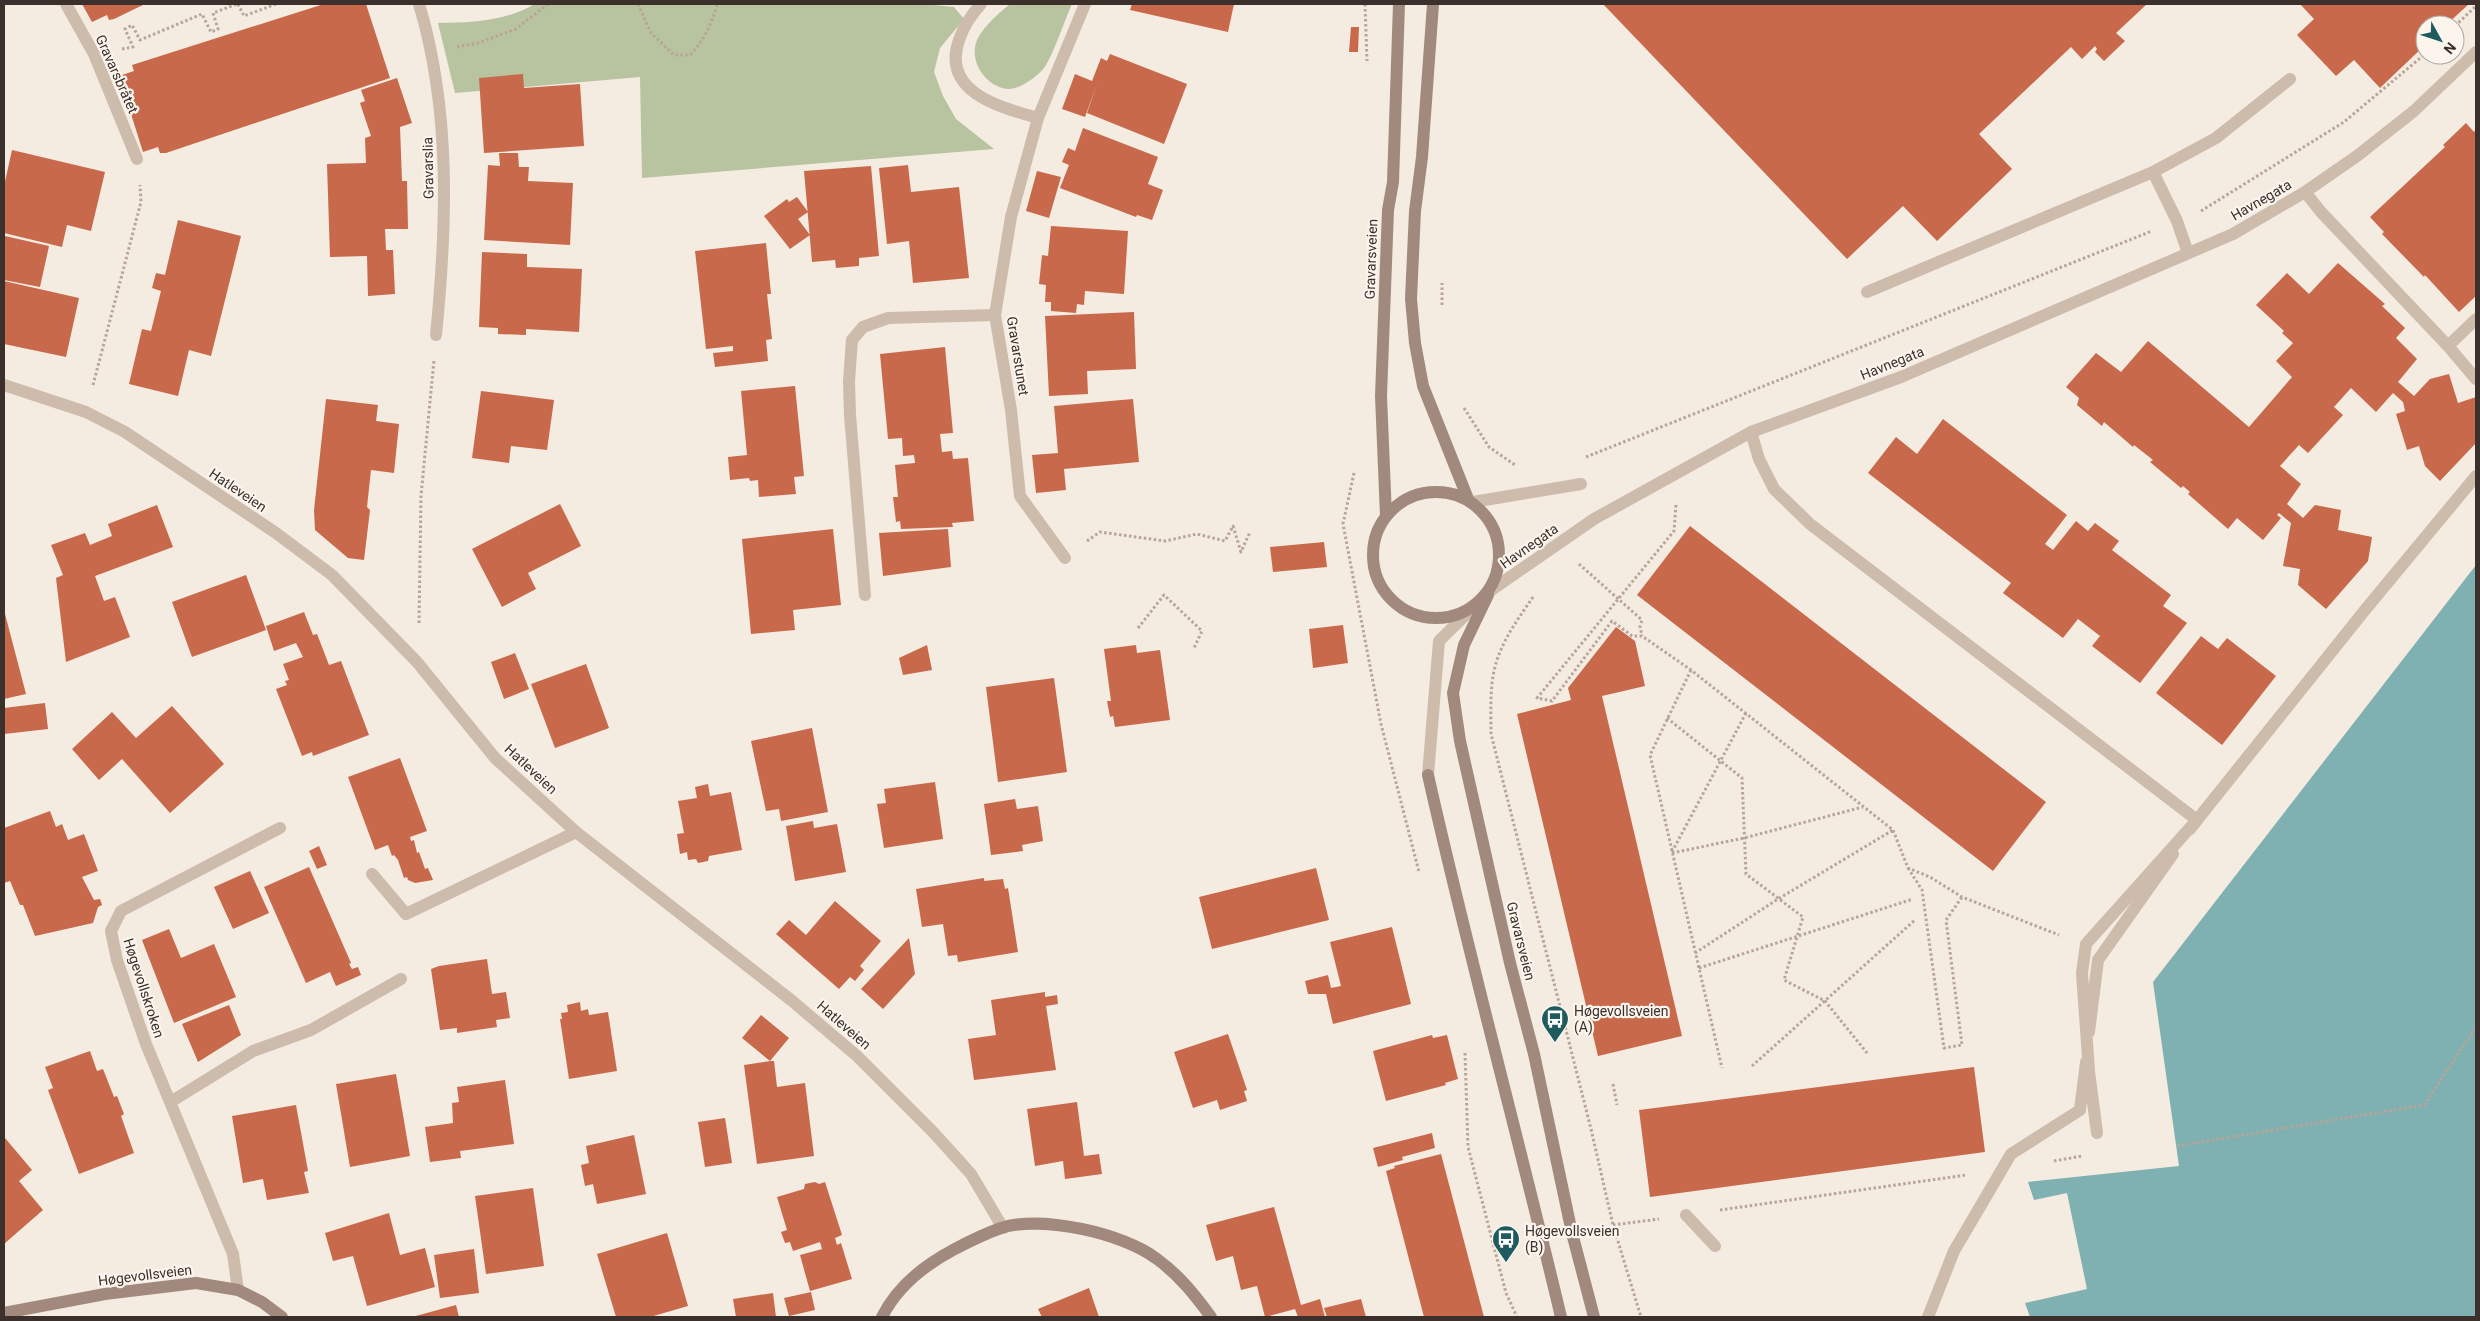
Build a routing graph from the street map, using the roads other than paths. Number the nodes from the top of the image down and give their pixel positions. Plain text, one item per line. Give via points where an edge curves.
1 (66, 4) edge
2 (418, 4) edge
3 (981, 4) edge
4 (1085, 4) edge
5 (1399, 4) edge
6 (1433, 4) edge
7 (2476, 52) edge
8 (2290, 79) dead end
9 (1038, 118) junction
10 (137, 159) road end
11 (2153, 172) junction
12 (2305, 192) junction
13 (2188, 253) junction
14 (1867, 292) dead end
15 (995, 315) junction
16 (2476, 319) edge
17 (436, 335) road end
18 (2448, 346) junction
19 (2476, 379) edge
20 (4, 385) edge
21 (1751, 432) junction
22 (2476, 476) edge
23 (1581, 484) dead end
24 (1470, 501) junction
25 (1386, 516) junction
26 (1065, 558) road end
27 (865, 595) dead end
28 (1488, 595) junction
29 (1428, 775) joint
30 (2196, 820) junction
31 (280, 828) dead end
32 (576, 832) junction
33 (372, 874) dead end
34 (400, 979) dead end
35 (172, 1101) junction
36 (2098, 1133) road end
37 (1686, 1215) road end
38 (1003, 1228) junction
39 (1715, 1246) dead end
40 (238, 1290) junction
41 (1590, 1296) junction
42 (4, 1314) edge
43 (282, 1317) edge
44 (882, 1317) edge
45 (1211, 1317) edge
46 (1561, 1317) edge
47 (1594, 1317) edge
48 (1601, 1317) edge
49 (1928, 1317) edge

1 - 10 street, Gravarsbråtet via 94,54
2 - 17 street, Gravarslia via 432,52 442,131 444,180
3 - 9 street via 970,15 956,50 954,62 961,79 971,90 990,101
4 - 9 street, Gravarstunet
5 - 25 main road, Gravarsveien via 1393,182 1388,210 1380,396
6 - 24 main road via 1410,299 1423,386
7 - 12 street, Havnegata via 2414,112
8 - 11 street via 2216,138
9 - 15 street, Gravarstunet via 1011,217
11 - 13 street via 2178,221
11 - 14 street
12 - 13 street, Havnegata via 2233,234
12 - 18 street via 2320,212
13 - 21 street, Havnegata via 1901,376
15 - 26 street, Gravarstunet via 1020,496
15 - 27 street via 888,318 863,327 852,340 848,380
16 - 18 street
18 - 19 street
20 - 32 street, Hatleveien via 86,412 125,432 332,575 417,662 495,758
21 - 28 street, Havnegata via 1594,519
21 - 30 street via 1759,459 1774,489 1810,524
22 - 30 street
23 - 24 street
24 - 25 main road via 1452,493 1433,491 1399,503
24 - 25 main road via 1487,515 1497,533 1501,553 1499,573 1456,617 1437,620 1417,617 1400,609 1386,596 1375,577 1372,556 1376,535
28 - 29 street, Havnegata via 1439,641
28 - 41 main road, Gravarsveien via 1464,645 1453,693 1460,741 1508,954 1534,1054 1572,1233
29 - 46 main road
30 - 36 street via 2086,944 2082,973 2089,1071
30 - 49 street via 2098,960 2080,1110 2011,1154 1954,1251
31 - 35 street, Høgevollskroken via 121,911 111,930 117,960 146,1044
32 - 33 street via 406,914
32 - 38 street, Hatleveien via 792,1000 857,1056 971,1174
34 - 35 street via 311,1030 253,1051
35 - 40 street, Høgevollskroken via 233,1254
37 - 39 street
38 - 44 main road via 975,1238 939,1258 905,1283
38 - 45 main road via 1055,1224 1114,1236 1156,1258 1190,1287
40 - 42 main road, Høgevollsveien via 196,1283 105,1294
40 - 43 main road, Høgevollsveien
41 - 47 main road, Gravarsveien
41 - 48 street, Gravarsveien

